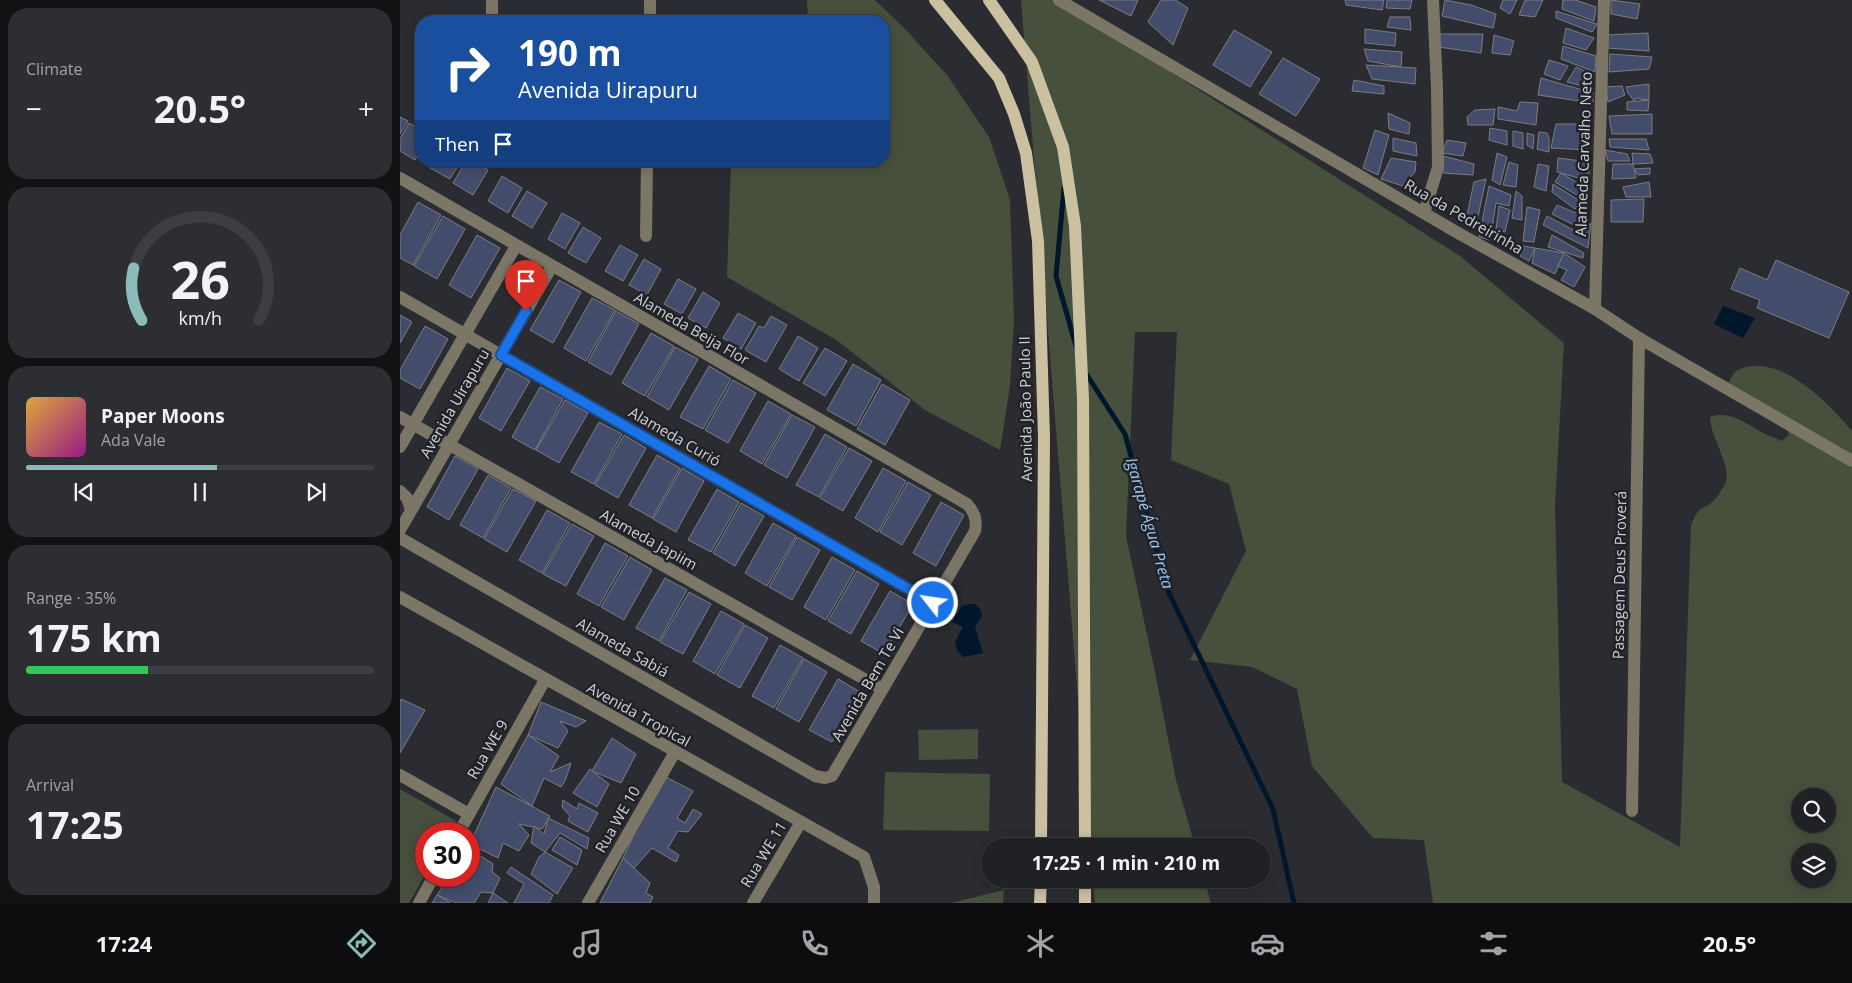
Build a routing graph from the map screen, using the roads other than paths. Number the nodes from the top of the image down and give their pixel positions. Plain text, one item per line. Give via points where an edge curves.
1 (492, 0) edge
2 (650, 0) edge
3 (935, 0) edge
4 (989, 0) edge
5 (1059, 0) edge
6 (1433, 0) edge
7 (1604, 0) edge
8 (492, 15) edge
9 (650, 15) edge
10 (647, 167) edge
11 (400, 178) edge
12 (1424, 213) junction
13 (646, 236) dead end
14 (516, 246) junction
15 (552, 266) junction
16 (400, 297) edge
17 (1594, 309) junction
18 (465, 335) junction
19 (1639, 338) junction
20 (501, 355) junction
21 (400, 417) edge
22 (413, 424) junction
23 (449, 445) junction
24 (400, 447) edge
25 (1852, 461) edge
26 (400, 491) edge
27 (967, 504) joint
28 (411, 510) junction
29 (400, 530) edge
30 (400, 538) edge
31 (400, 597) edge
32 (933, 603) junction
33 (545, 680) junction
34 (882, 689) junction
35 (675, 752) junction
36 (400, 775) edge
37 (832, 776) joint
38 (1632, 812) dead end
39 (469, 814) junction
40 (465, 822) edge
41 (801, 822) junction
42 (1041, 838) edge
43 (1085, 838) edge
44 (428, 887) edge
45 (1041, 888) edge
46 (1085, 888) edge
47 (419, 903) edge
48 (588, 903) edge
49 (753, 903) edge
50 (874, 903) edge
51 (1040, 903) edge
52 (1085, 903) edge

1 - 8 street
2 - 9 street
3 - 42 main road, Avenida João Paulo II via 1000,78 1026,153 1038,241 1044,437
4 - 43 main road via 1032,62 1063,147 1075,226 1083,399
5 - 12 street, Rua da Pedreirinha
6 - 12 street via 1438,167
7 - 17 street, Alameda Carvalho Neto
10 - 13 street
11 - 14 street, Alameda Beija Flor
12 - 17 street, Rua da Pedreirinha
14 - 15 street, Alameda Beija Flor
14 - 18 street, Avenida Uirapuru
15 - 20 street, Avenida Uirapuru
15 - 27 street, Alameda Beija Flor
16 - 18 street, Alameda Curió
17 - 19 street, Rua da Pedreirinha
18 - 20 street, Alameda Curió
18 - 22 street, Avenida Uirapuru
19 - 25 street, Rua da Pedreirinha
19 - 38 street, Passagem Deus Proverá
20 - 23 street, Avenida Uirapuru
20 - 32 street, Alameda Curió
21 - 22 street, Alameda Japiim
22 - 23 street, Alameda Japiim
22 - 24 street, Avenida Uirapuru
23 - 28 street, Avenida Uirapuru
23 - 34 street, Alameda Japiim
26 - 28 street via 408,498
27 - 32 street, Avenida Bem Te Vi via 975,515 975,531
28 - 29 street, Avenida Uirapuru
30 - 37 street, Alameda Sabiá via 815,776
31 - 33 street, Avenida Tropical
32 - 34 street, Avenida Bem Te Vi
33 - 35 street, Avenida Tropical
33 - 39 street, Rua WE 9
34 - 37 street, Avenida Bem Te Vi
35 - 41 street, Avenida Tropical
35 - 48 street, Rua WE 10
36 - 39 street
39 - 40 street, Rua WE 9
41 - 49 street, Rua WE 11
41 - 50 street, Avenida Tropical via 864,857 874,887
44 - 47 street
45 - 51 main road
46 - 52 main road

